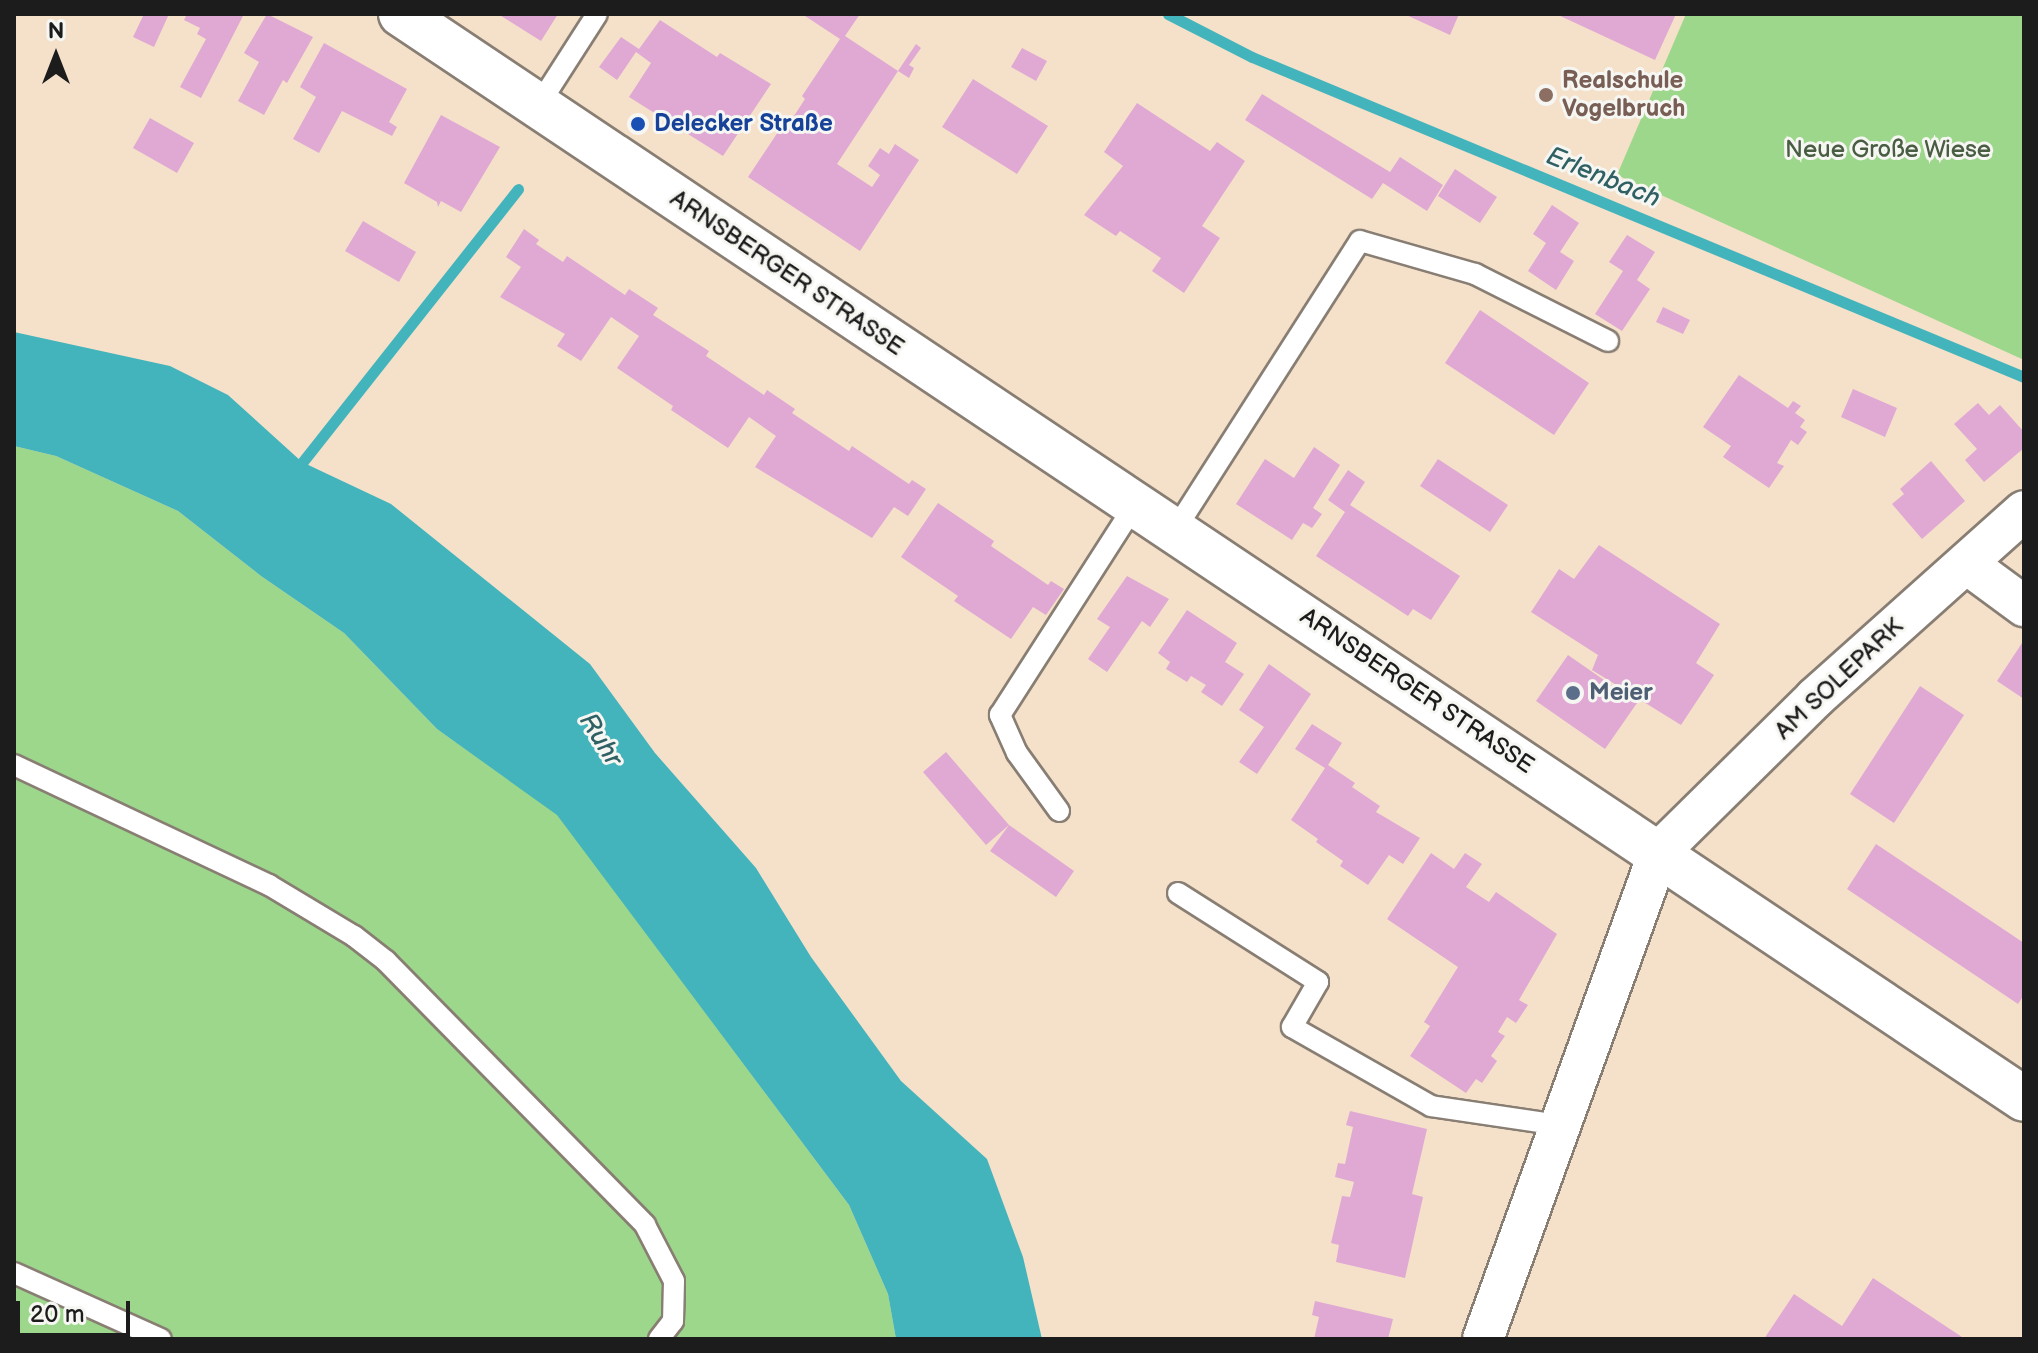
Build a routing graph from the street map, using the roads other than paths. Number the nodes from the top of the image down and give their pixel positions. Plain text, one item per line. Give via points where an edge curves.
1 (401, 14) edge
2 (597, 14) edge
3 (538, 106) junction
4 (1608, 341) dead end
5 (1136, 503) junction
6 (2024, 511) edge
7 (1175, 530) junction
8 (1967, 564) junction
9 (2024, 606) edge
10 (14, 765) edge
11 (1059, 811) dead end
12 (1659, 852) junction
13 (1178, 893) dead end
14 (2024, 1099) edge
15 (1559, 1125) junction
16 (14, 1273) edge
17 (161, 1339) edge
18 (659, 1339) edge
19 (1483, 1339) edge

1 - 3 street, ARNSBERGER STRASSE
2 - 3 lane
3 - 5 street, ARNSBERGER STRASSE
4 - 7 lane via 1475,274 1360,241
5 - 7 street, ARNSBERGER STRASSE
5 - 11 lane via 1000,715 1017,753
6 - 8 street, AM SOLEPARK
7 - 12 street, ARNSBERGER STRASSE
8 - 9 street
8 - 12 street, AM SOLEPARK via 1815,698
10 - 18 lane via 269,885 386,961 645,1225 674,1281 673,1321
12 - 14 street, ARNSBERGER STRASSE
12 - 15 street
13 - 15 lane via 1318,982 1292,1027 1431,1106
15 - 19 street
16 - 17 lane

